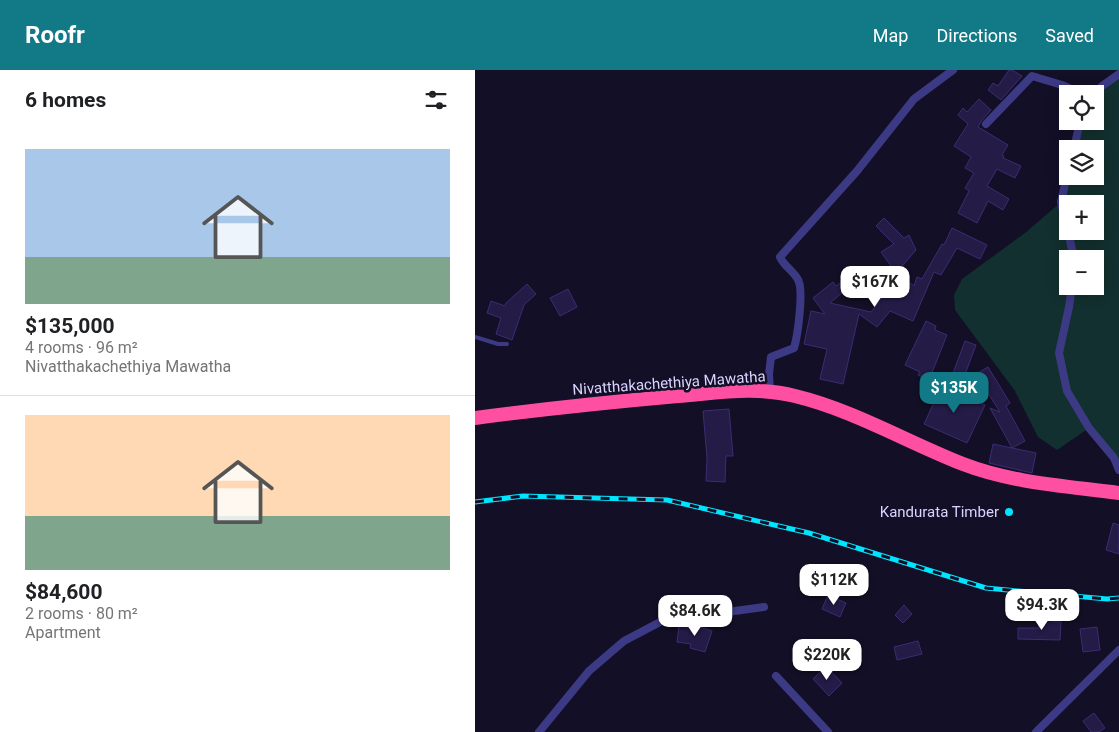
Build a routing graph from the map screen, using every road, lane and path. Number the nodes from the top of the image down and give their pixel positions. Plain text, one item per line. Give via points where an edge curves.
1 (953, 70) edge
2 (1119, 74) edge
3 (1062, 85) edge
4 (1103, 85) edge
5 (985, 124) dead end
6 (1070, 295) edge
7 (475, 337) edge
8 (507, 344) dead end
9 (770, 391) junction
10 (475, 418) edge
11 (1119, 470) edge
12 (1119, 493) edge
13 (764, 607) dead end
14 (1119, 650) edge
15 (776, 676) dead end
16 (539, 732) edge
17 (828, 732) edge
18 (1036, 732) edge

1 - 9 street via 914,99 857,171 780,257 799,281 797,339 794,348 771,357
2 - 4 street
3 - 5 street via 1032,76
6 - 11 street via 1059,353 1067,391
7 - 8 lane
9 - 10 highway, Nivatthakachethiya Mawatha via 659,398
9 - 12 highway, Nivatthakachethiya Mawatha via 832,408 990,473
13 - 16 street via 661,621 632,637 589,671
14 - 18 street
15 - 17 street

